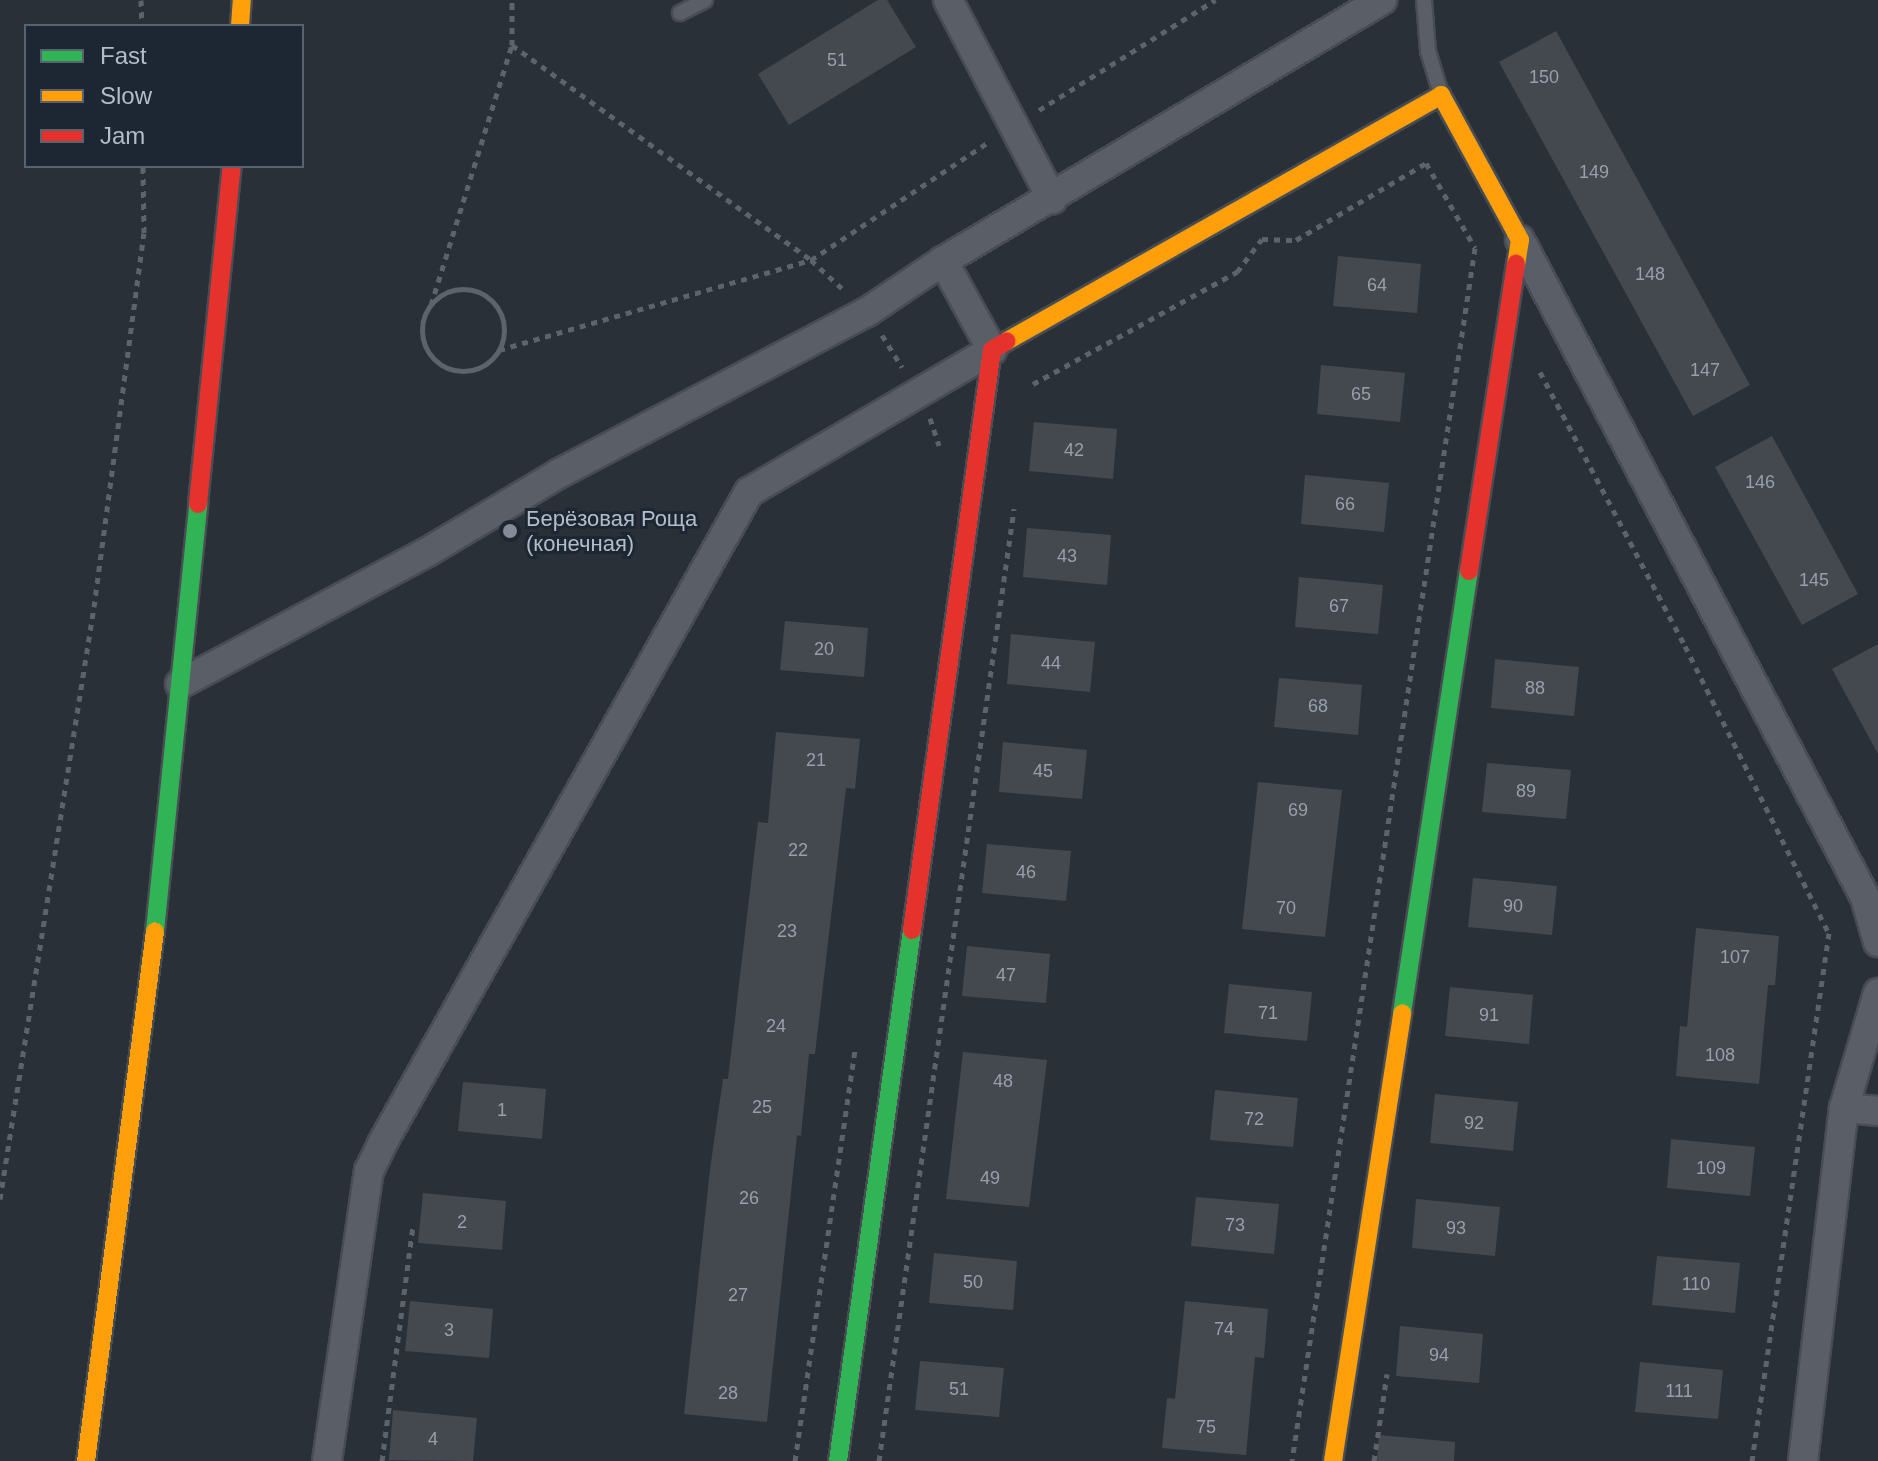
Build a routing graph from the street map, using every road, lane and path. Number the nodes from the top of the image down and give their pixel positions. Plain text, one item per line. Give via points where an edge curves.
1 (141, 0) edge
2 (242, 0) edge
3 (512, 0) edge
4 (705, 0) edge
5 (948, 0) edge
6 (1382, 0) edge
7 (1424, 0) edge
8 (680, 13) dead end
9 (142, 24) edge
10 (240, 24) edge
11 (512, 45) junction
12 (1441, 95) junction
13 (143, 168) edge
14 (232, 168) edge
15 (1052, 199) junction
16 (1520, 240) junction
17 (811, 260) junction
18 (943, 261) junction
19 (431, 305) junction
20 (867, 312) junction
21 (499, 350) junction
22 (992, 350) junction
23 (1033, 384) dead end
24 (1538, 384) dead end
25 (919, 392) junction
26 (938, 458) dead end
27 (1014, 509) dead end
28 (180, 684) junction
29 (1878, 942) edge
30 (1878, 993) edge
31 (857, 1035) dead end
32 (1844, 1108) junction
33 (1878, 1111) edge
34 (0, 1199) edge
35 (413, 1227) dead end
36 (1388, 1366) dead end
37 (86, 1461) edge
38 (327, 1461) edge
39 (382, 1461) edge
40 (795, 1461) edge
41 (838, 1461) edge
42 (879, 1461) edge
43 (1292, 1461) edge
44 (1333, 1461) edge
45 (1374, 1461) edge
46 (1752, 1461) edge
47 (1803, 1461) edge

1 - 9 path
2 - 10 street
3 - 11 path
4 - 8 lane
5 - 15 street
6 - 15 street
7 - 12 lane via 1428,51
11 - 17 path
11 - 19 path
12 - 16 street
12 - 22 street
13 - 34 path via 144,233 97,591
14 - 28 street
15 - 18 street
16 - 29 street via 1865,897
16 - 44 street
17 - 20 path
17 - 21 path
18 - 20 street
18 - 22 street
19 - 21 path via 453,290 480,293 500,311 504,324
19 - 21 path via 422,330 440,364 464,371 477,368
20 - 25 path
20 - 28 street via 560,473 429,551
22 - 25 street
22 - 41 street
23 - 43 path via 1237,272 1262,239 1296,240 1426,163 1475,248
24 - 46 path via 1540,369 1829,933
25 - 26 path via 940,442
25 - 38 street via 749,492 398,1116 369,1171
27 - 42 path
28 - 37 street via 158,906
30 - 32 street
31 - 40 path
32 - 33 street
32 - 47 street
35 - 39 path
36 - 45 path

